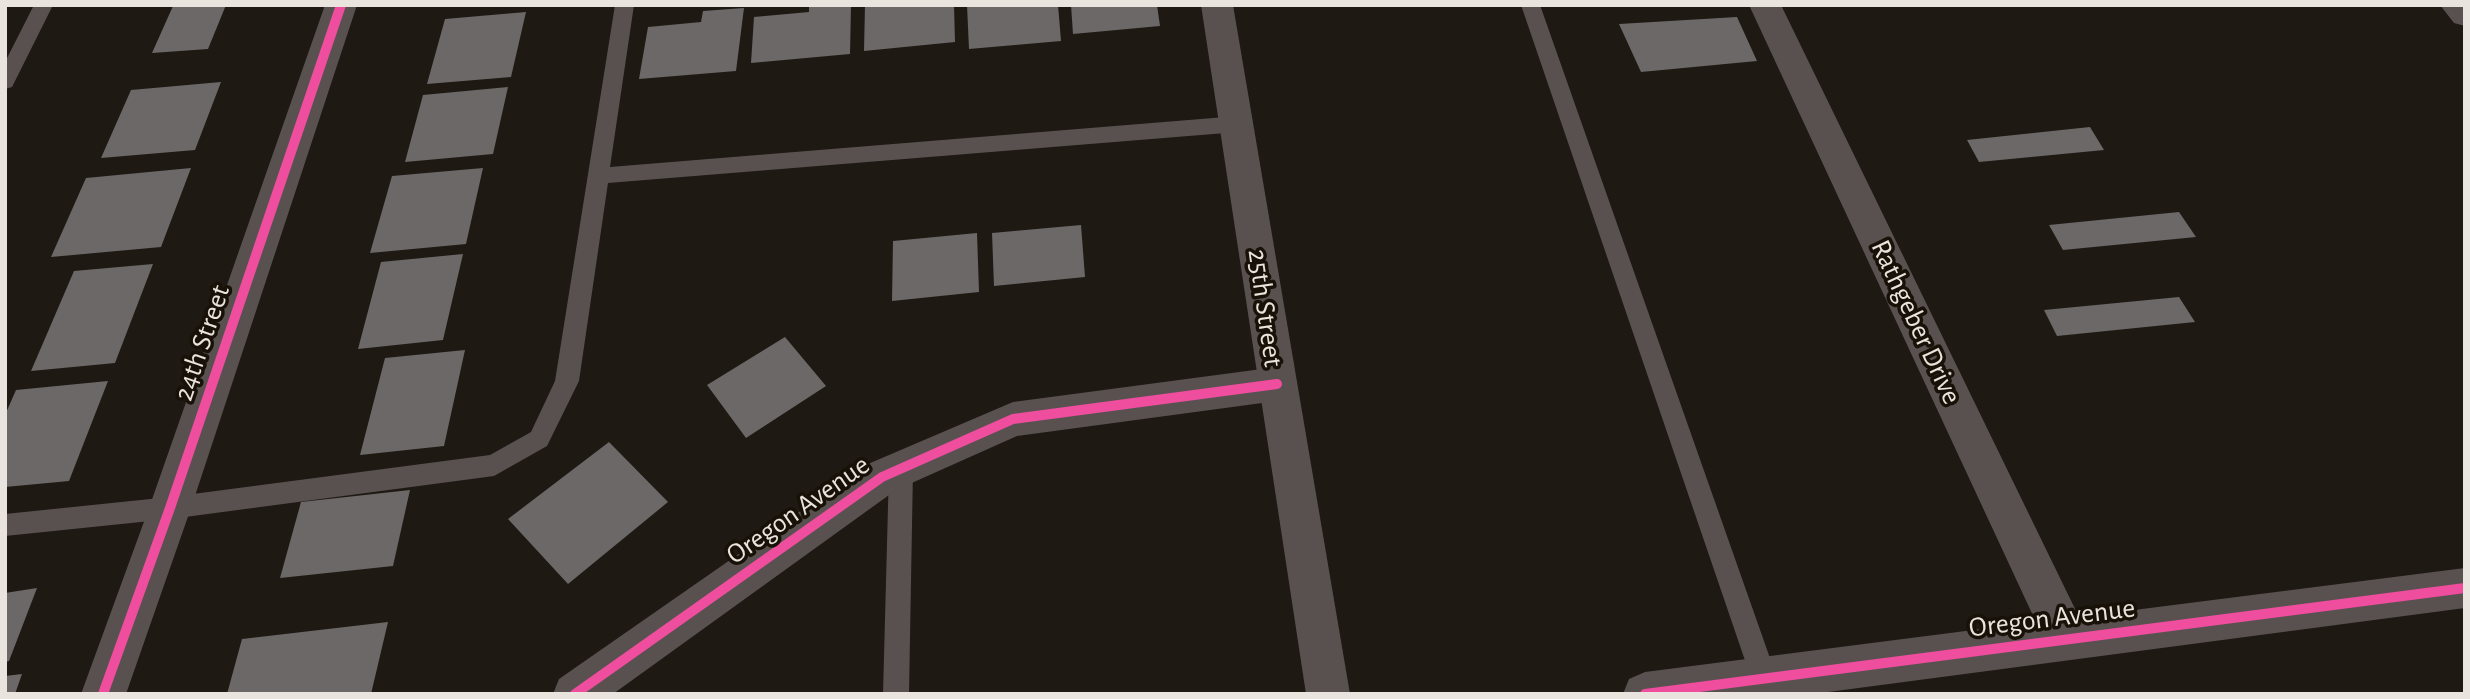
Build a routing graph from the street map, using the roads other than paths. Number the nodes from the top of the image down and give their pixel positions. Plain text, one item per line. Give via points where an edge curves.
1 (44, 5) edge
2 (341, 5) edge
3 (625, 5) edge
4 (1217, 5) edge
5 (1530, 5) edge
6 (1765, 5) edge
7 (2456, 5) edge
8 (2465, 15) edge
9 (5, 82) edge
10 (1238, 124) junction
11 (599, 176) junction
12 (1277, 384) junction
13 (901, 469) junction
14 (170, 508) junction
15 (5, 525) edge
16 (2465, 589) edge
17 (2067, 640) junction
18 (1764, 678) junction
19 (103, 694) edge
20 (576, 694) edge
21 (895, 694) edge
22 (1328, 694) edge
23 (1645, 694) edge

1 - 9 lane
2 - 14 street, 24th Street
3 - 11 lane
4 - 10 street, 25th Street
5 - 18 lane
6 - 17 street, Rathgeber Drive
7 - 8 street
10 - 11 lane
10 - 12 street, 25th Street
11 - 14 lane via 567,381 540,439 494,465
12 - 13 street, Oregon Avenue via 1013,419
12 - 22 street, 25th Street
13 - 20 street, Oregon Avenue via 882,477
13 - 21 lane
14 - 15 lane
14 - 19 street, 24th Street
16 - 17 street, Oregon Avenue
17 - 18 street, Oregon Avenue
18 - 23 street, Oregon Avenue

